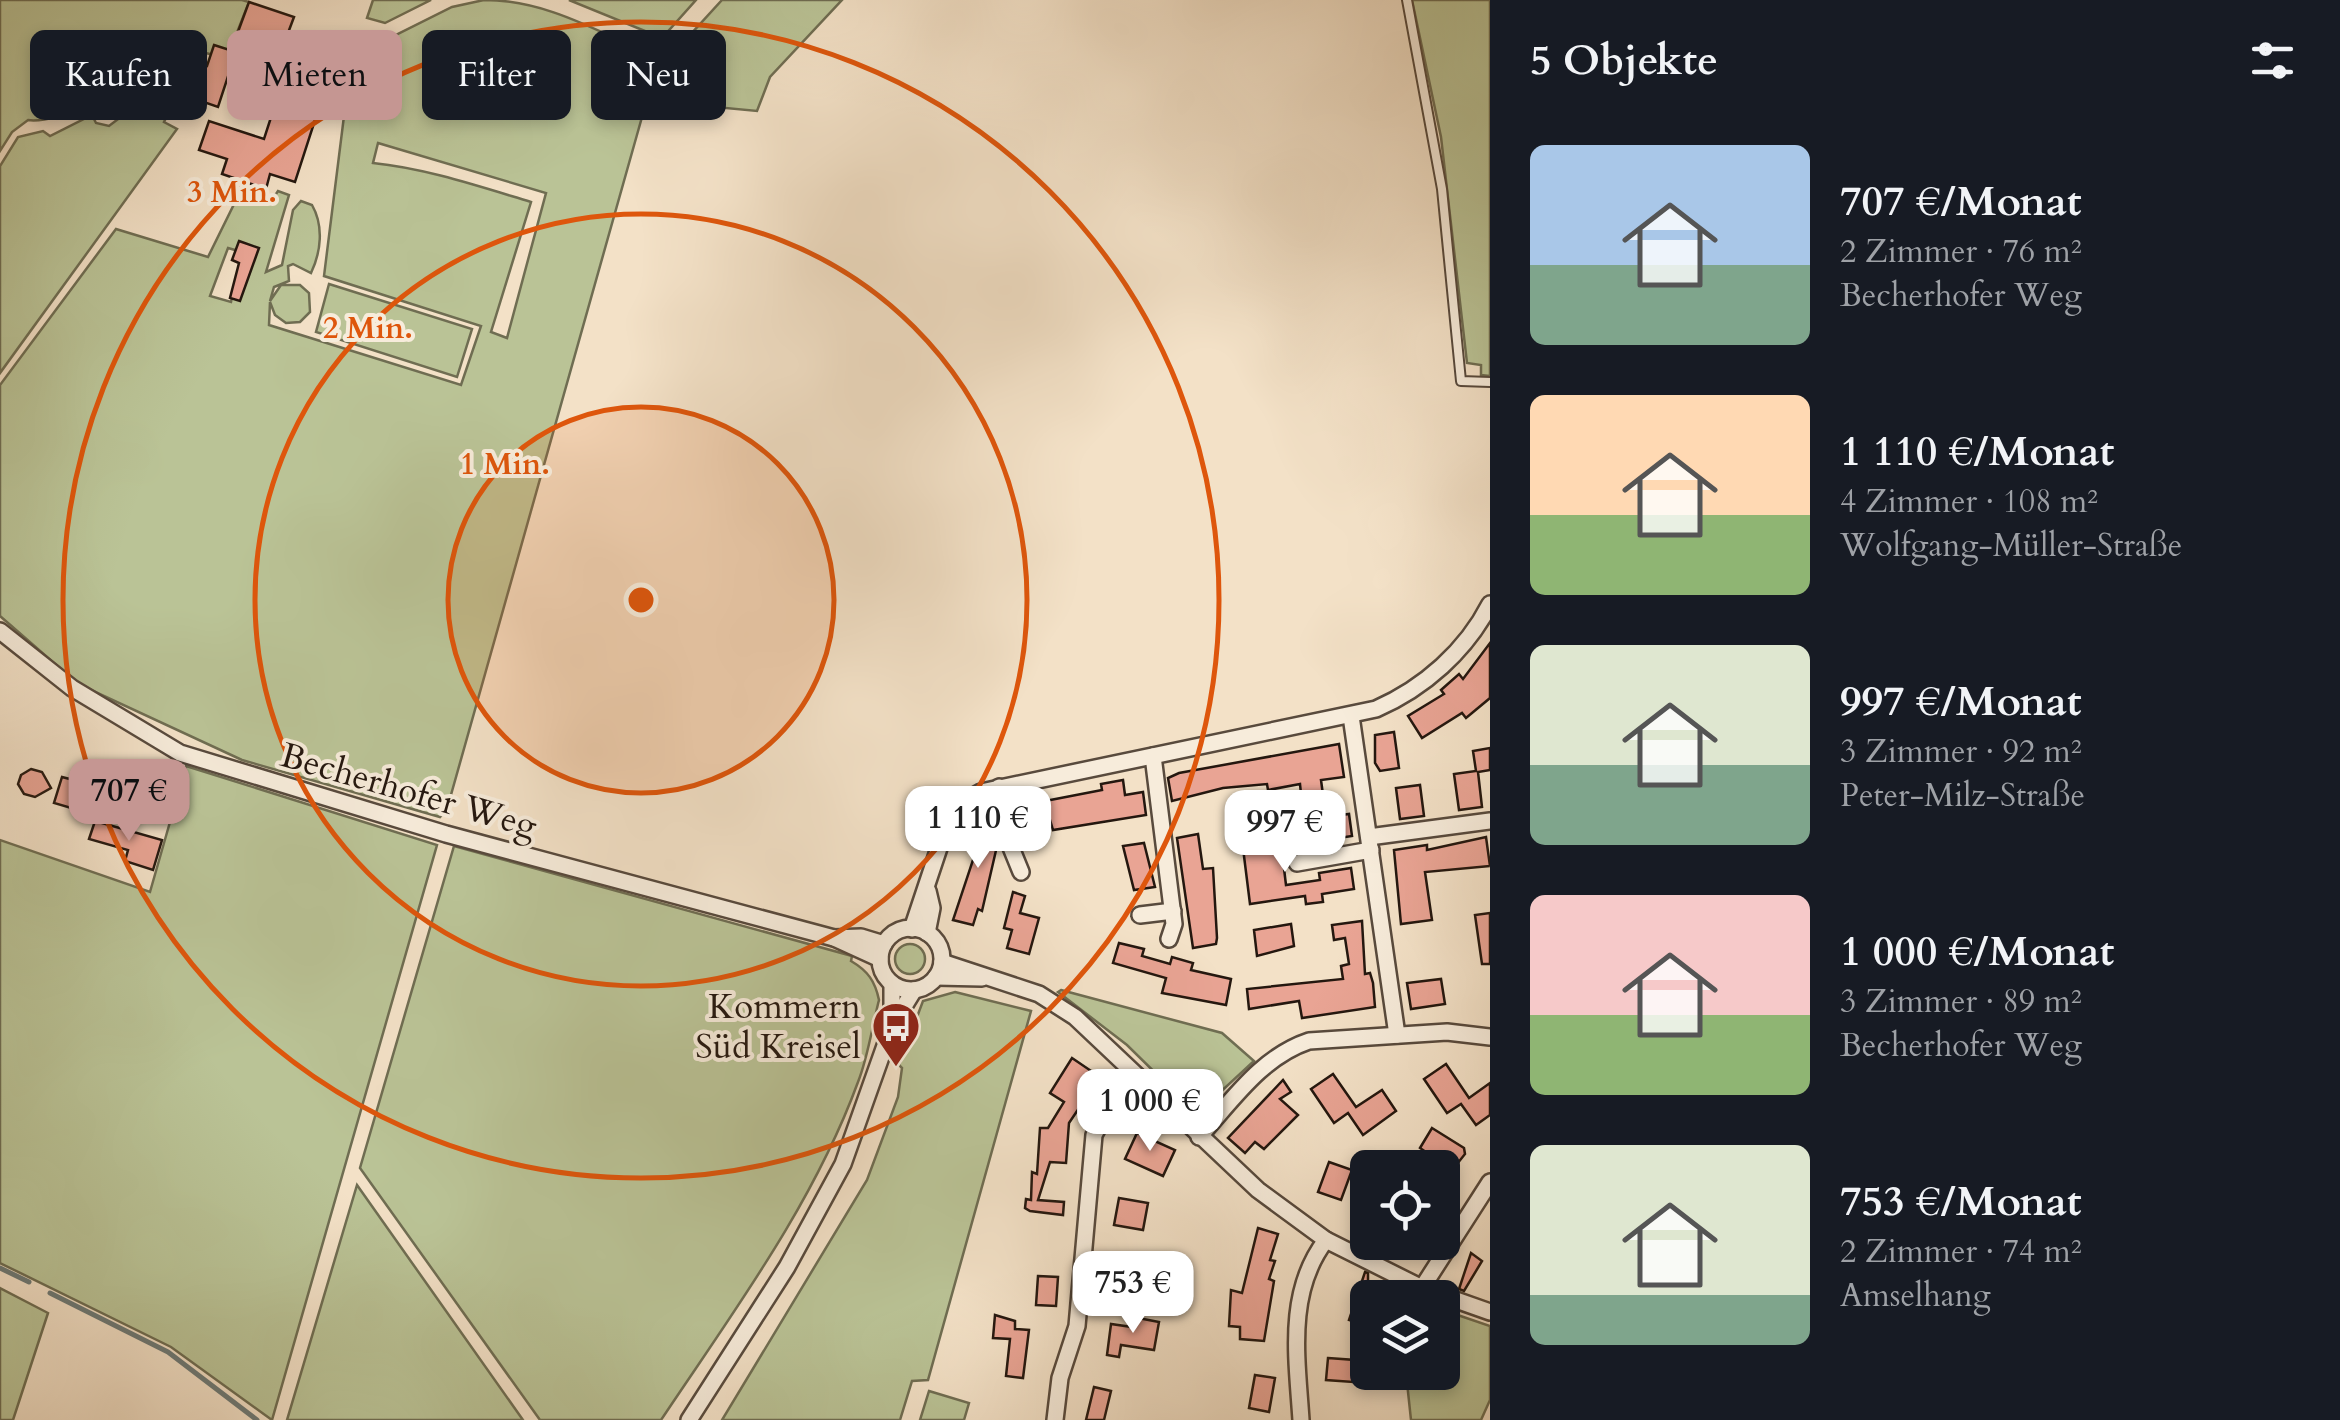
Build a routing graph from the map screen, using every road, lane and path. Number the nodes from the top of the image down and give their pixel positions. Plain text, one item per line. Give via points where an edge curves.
1 (1407, 0) edge
2 (1490, 382) edge
3 (1488, 614) edge
4 (0, 631) edge
5 (1352, 716) junction
6 (1153, 756) junction
7 (999, 787) junction
8 (1490, 821) edge
9 (1370, 844) junction
10 (1297, 863) dead end
11 (1022, 872) dead end
12 (1173, 910) junction
13 (1140, 915) dead end
14 (919, 931) junction
15 (1169, 940) dead end
16 (882, 952) junction
17 (939, 970) junction
18 (892, 984) junction
19 (914, 990) junction
20 (892, 1026) junction
21 (1397, 1035) junction
22 (1490, 1037) edge
23 (1140, 1078) junction
24 (1200, 1137) junction
25 (1490, 1182) edge
26 (1326, 1240) junction
27 (1406, 1280) edge
28 (1427, 1280) edge
29 (1460, 1301) edge
30 (1490, 1312) edge
31 (689, 1420) edge
32 (1055, 1420) edge
33 (1301, 1420) edge

1 - 2 lane via 1440,171 1461,382
3 - 5 street via 1436,672 1400,698
4 - 16 street, Becherhofer Weg via 72,688 180,753 446,834 834,938 860,938
5 - 6 street
5 - 9 street
6 - 7 street
6 - 12 street
7 - 11 street
7 - 14 street via 962,803 947,824 928,890 932,908
8 - 9 street
9 - 10 street
9 - 21 street
12 - 13 street
12 - 15 street
14 - 16 street via 896,932
14 - 17 street via 938,946
16 - 18 street
17 - 19 street
17 - 23 street via 1052,1001
18 - 19 street
18 - 20 street
19 - 20 street
20 - 31 street via 843,1164 787,1267
21 - 22 street
21 - 24 street via 1293,1046 1265,1064
23 - 24 street
23 - 32 street via 1094,1135 1077,1326
24 - 26 street
25 - 28 street
26 - 27 street
26 - 33 street via 1299,1295
29 - 30 street

